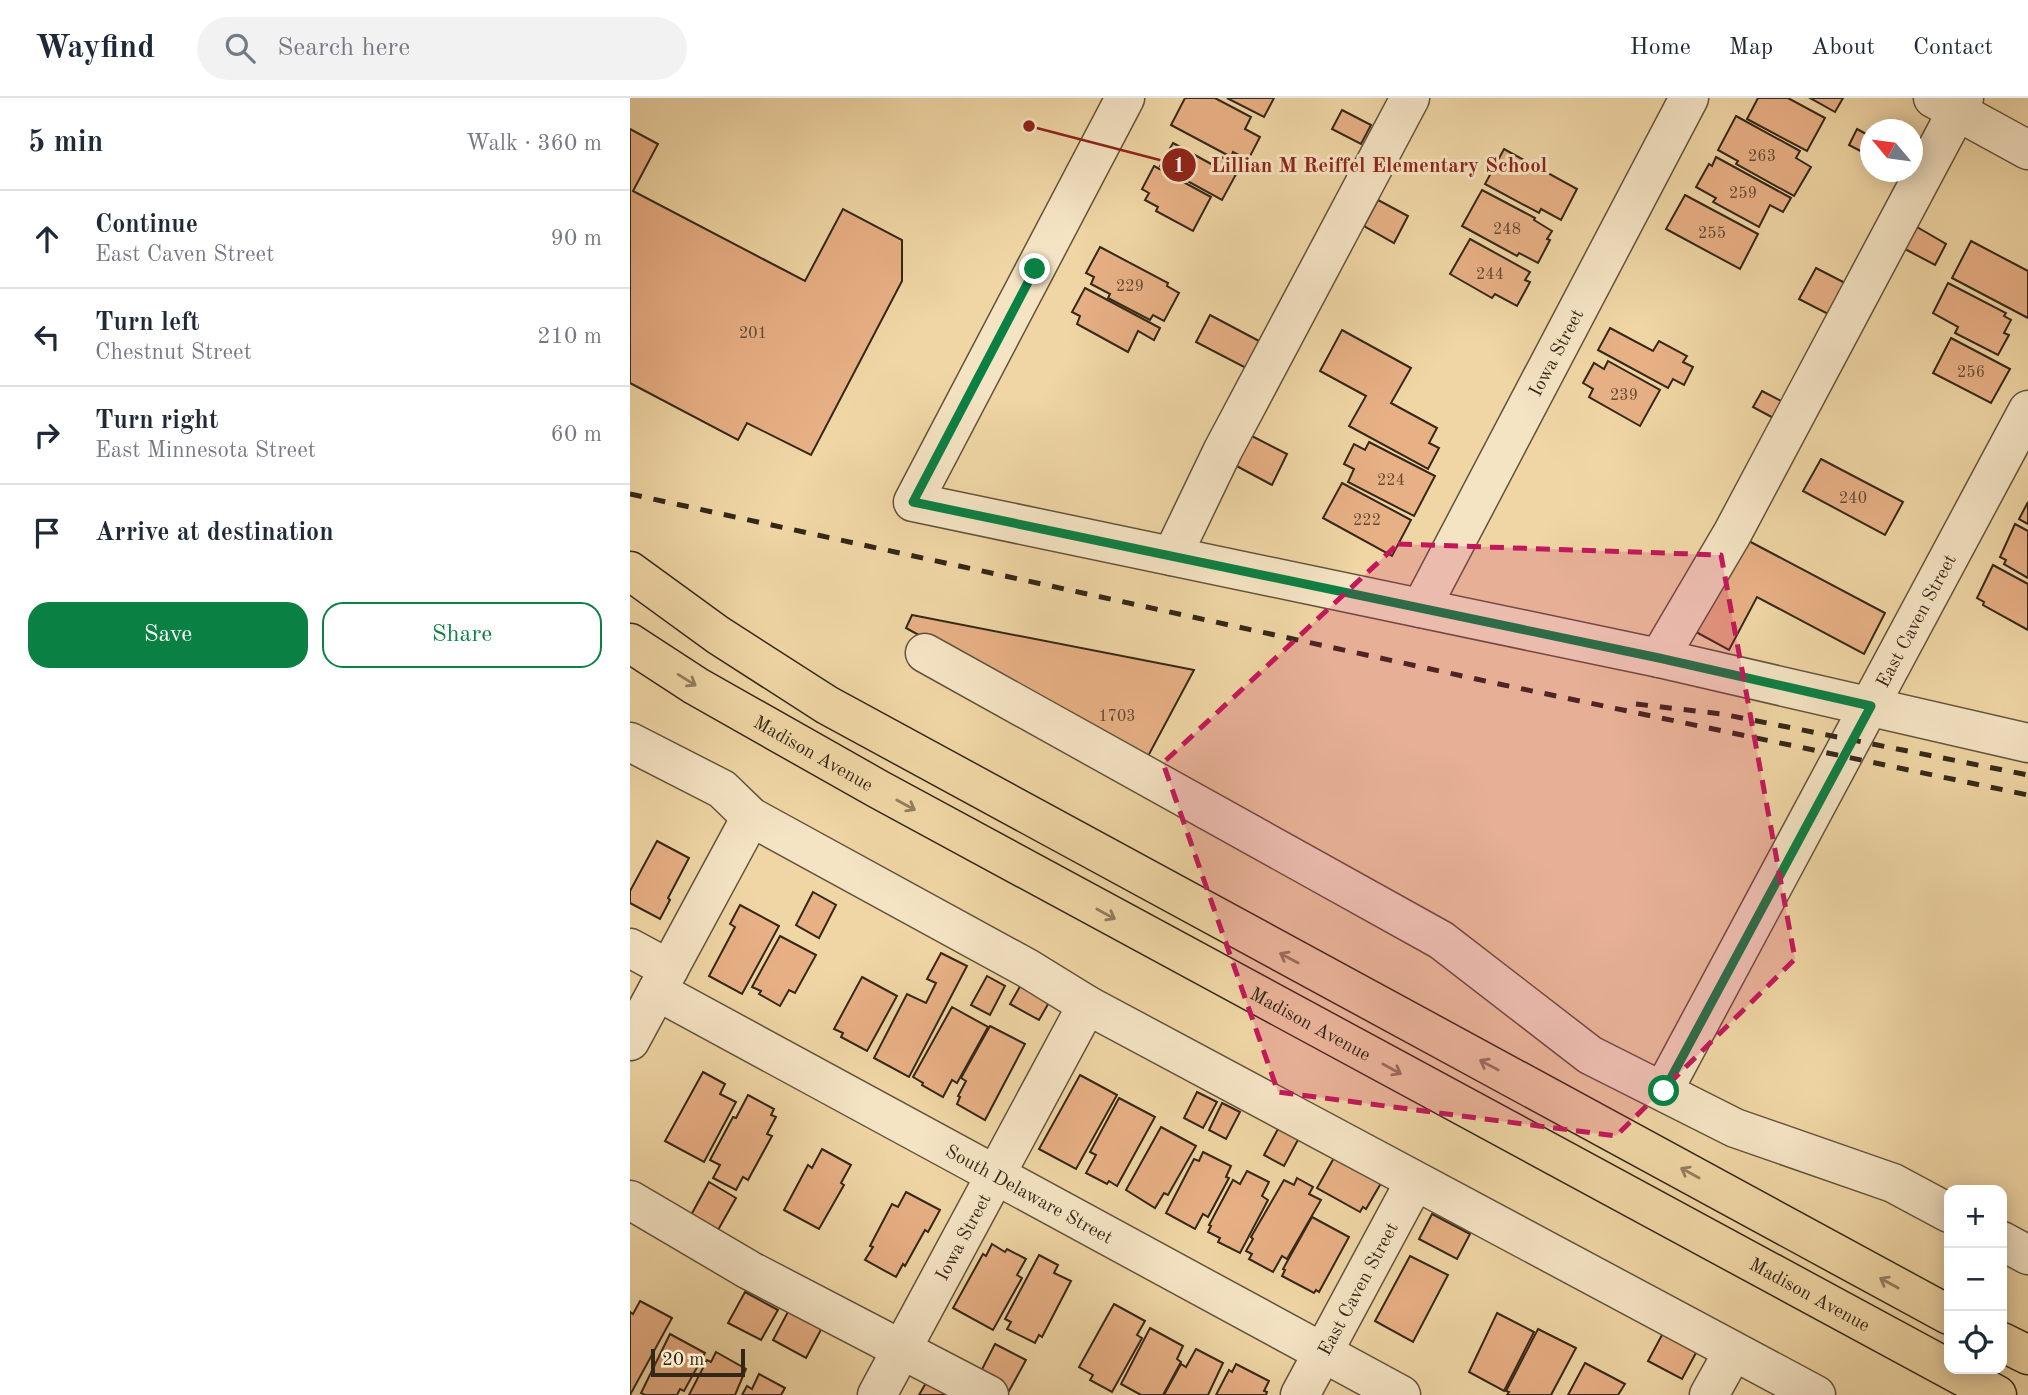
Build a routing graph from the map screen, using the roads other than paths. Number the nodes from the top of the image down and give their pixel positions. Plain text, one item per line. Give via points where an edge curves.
1 (1125, 98) edge
2 (1410, 98) edge
3 (1689, 98) edge
4 (1952, 102) edge
5 (2028, 150) edge
6 (2028, 410) edge
7 (1172, 556) junction
8 (630, 571) edge
9 (1421, 608) junction
10 (630, 643) edge
11 (925, 653) dead end
12 (1659, 658) junction
13 (1871, 706) junction
14 (630, 742) edge
15 (2028, 743) edge
16 (751, 817) junction
17 (630, 948) edge
18 (663, 980) junction
19 (1087, 1005) junction
20 (630, 1041) edge
21 (1664, 1091) junction
22 (995, 1175) junction
23 (1415, 1181) junction
24 (630, 1200) edge
25 (1944, 1210) edge
26 (2007, 1244) edge
27 (2028, 1255) edge
28 (1944, 1312) edge
29 (2007, 1344) edge
30 (902, 1349) junction
31 (1733, 1352) junction
32 (1323, 1353) junction
33 (2028, 1355) edge
34 (877, 1395) edge
35 (989, 1395) edge
36 (1300, 1395) edge
37 (1401, 1395) edge
38 (1709, 1395) edge
39 (1816, 1395) edge
40 (1997, 1395) edge

1 - 7 street via 913,502
2 - 7 street via 1223,450
3 - 9 street, Iowa Street
4 - 5 street
4 - 12 street via 1732,534
6 - 13 street, East Caven Street
7 - 9 street
28 -> 8 main road via 827,705
9 - 12 street
10 -> 40 main road, Madison Avenue via 696,686 878,789
11 - 21 street via 1441,940 1590,1055
12 - 13 street
13 - 15 street
13 - 21 street, East Caven Street
14 - 16 street via 722,789
16 - 18 street
16 - 19 street
17 - 18 street, South Delaware Street
18 - 20 street
18 - 22 street, South Delaware Street
19 - 22 street, Iowa Street
19 - 23 street
21 - 25 street via 1735,1128 1893,1183
22 - 30 street, Iowa Street
22 - 32 street, South Delaware Street
23 - 31 street
23 - 32 street, East Caven Street
24 - 30 street via 749,1270
26 - 27 street
29 - 33 main road
30 - 34 street, Iowa Street
30 - 35 street
31 - 38 street
31 - 39 street
32 - 36 street, East Caven Street
32 - 37 street, South Delaware Street

